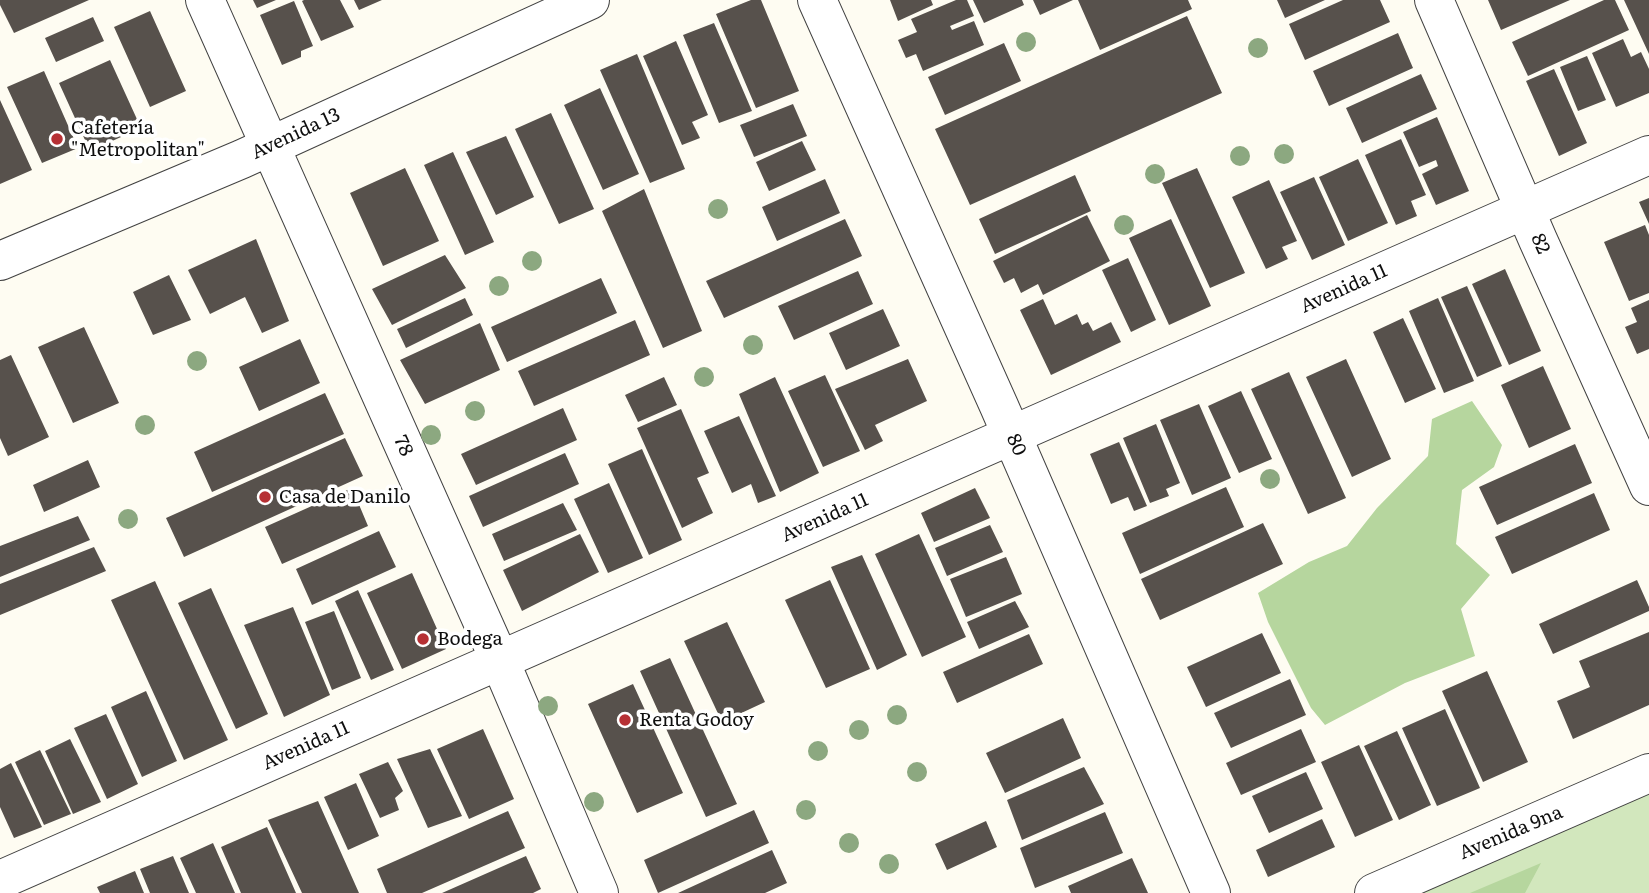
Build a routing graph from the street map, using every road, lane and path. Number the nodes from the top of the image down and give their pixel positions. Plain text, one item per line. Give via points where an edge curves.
1 (205, 0) edge
2 (590, 0) edge
3 (817, 0) edge
4 (1434, 0) edge
5 (269, 146) junction
6 (1649, 155) edge
7 (1525, 210) junction
8 (0, 261) edge
9 (1012, 435) junction
10 (1649, 486) edge
11 (500, 661) junction
12 (1649, 774) edge
13 (0, 880) edge
14 (599, 893) edge
15 (1211, 893) edge
16 (1374, 893) edge

1 - 5 street, 78
2 - 5 street, Avenida 13
3 - 9 street, 80
4 - 7 street, 82
5 - 8 street, Avenida 13
5 - 11 street, 78
6 - 7 street, Avenida 11
7 - 9 street, Avenida 11
7 - 10 street, 82
9 - 11 street, Avenida 11
9 - 15 street, 80
11 - 13 street, Avenida 11
11 - 14 street, 78
12 - 16 street, Avenida 9na

